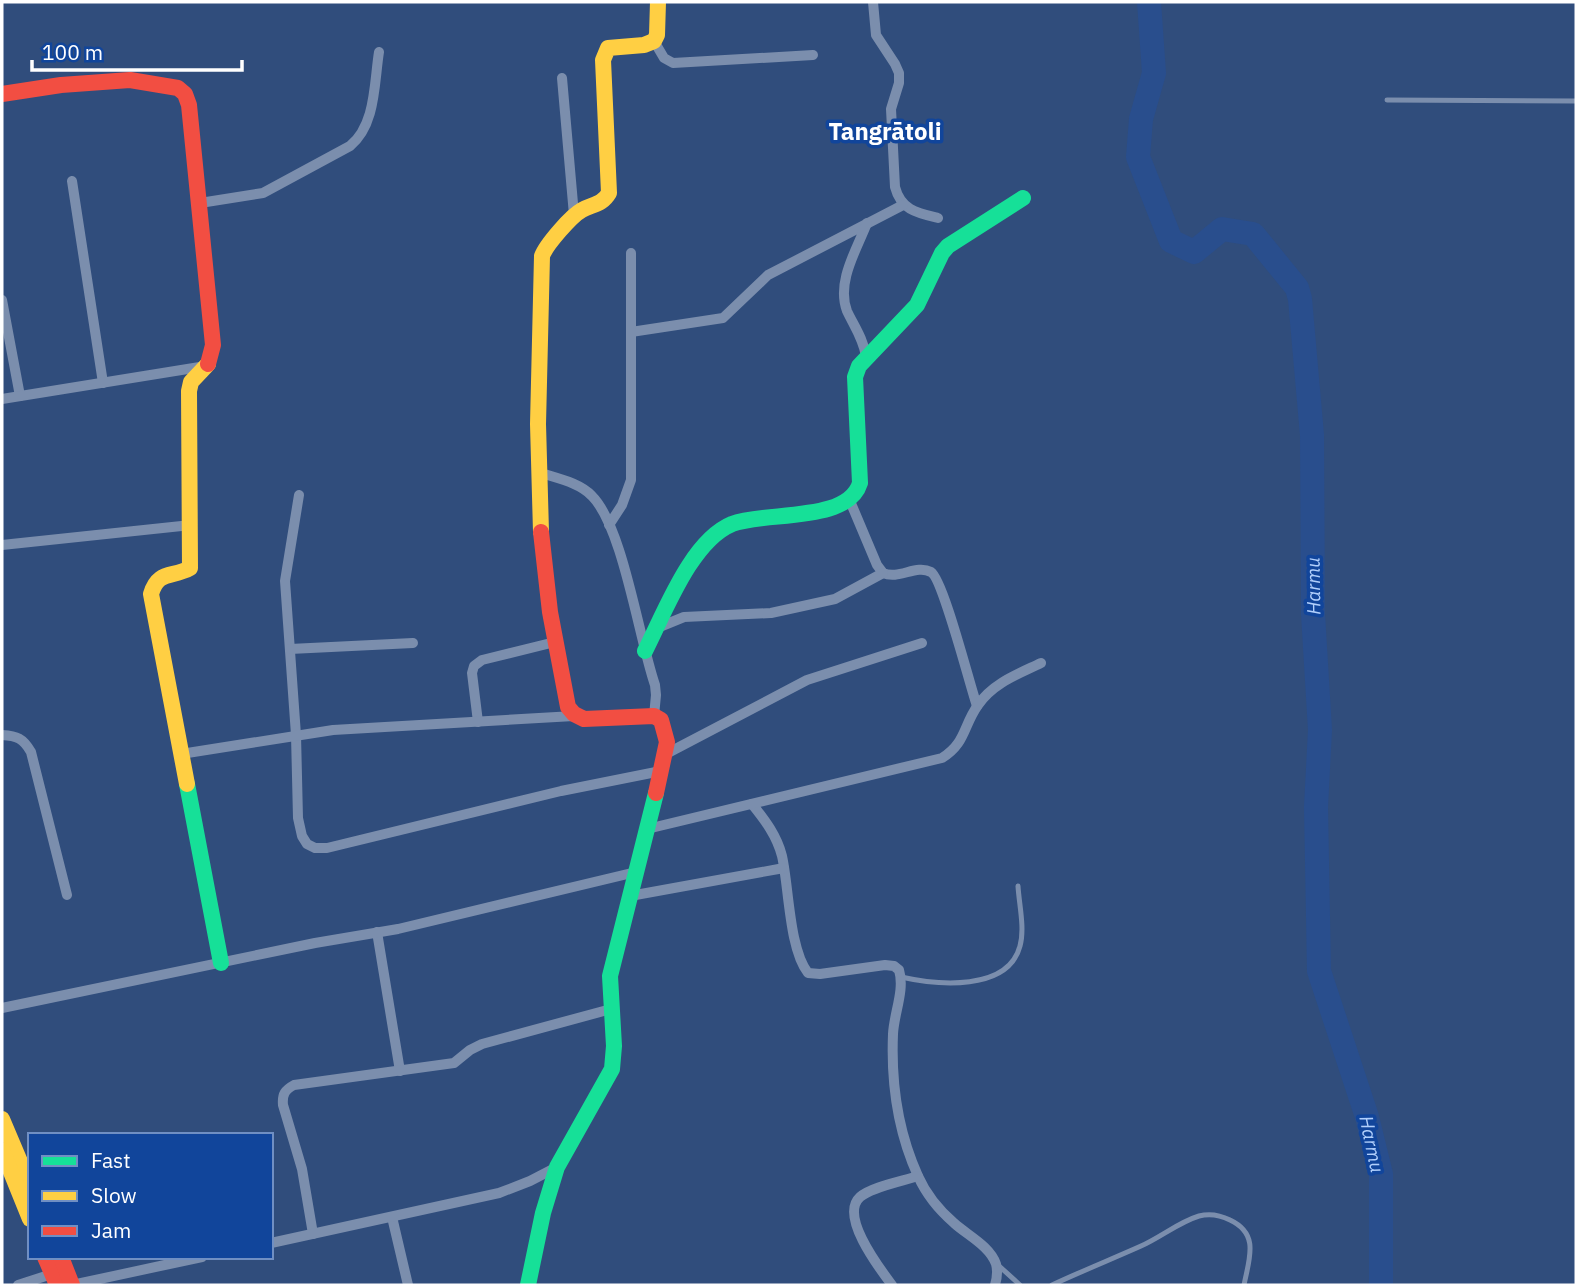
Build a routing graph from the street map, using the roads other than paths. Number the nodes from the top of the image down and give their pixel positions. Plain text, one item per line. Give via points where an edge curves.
1 (657, 2) edge
2 (873, 2) edge
3 (654, 41) junction
4 (379, 52) dead end
5 (813, 55) dead end
6 (562, 78) dead end
7 (2, 93) edge
8 (1387, 100) dead end
9 (1576, 101) edge
10 (72, 181) dead end
11 (1023, 198) dead end
12 (200, 203) junction
13 (903, 205) junction
14 (574, 215) junction
15 (938, 218) dead end
16 (867, 223) junction
17 (631, 253) dead end
18 (2, 300) edge
19 (631, 332) junction
20 (866, 356) junction
21 (208, 366) junction
22 (103, 383) junction
23 (20, 397) junction
24 (2, 399) edge
25 (538, 472) junction
26 (299, 495) dead end
27 (850, 500) junction
28 (191, 524) junction
29 (609, 524) junction
30 (2, 545) edge
31 (883, 573) junction
32 (657, 628) junction
33 (555, 642) junction
34 (413, 643) dead end
35 (922, 643) dead end
36 (290, 649) junction
37 (645, 651) junction
38 (1041, 663) dead end
39 (976, 706) junction
40 (574, 716) junction
41 (654, 716) junction
42 (478, 722) junction
43 (2, 735) edge
44 (296, 735) junction
45 (181, 754) junction
46 (662, 763) junction
47 (752, 804) junction
48 (647, 829) junction
49 (784, 868) junction
50 (636, 872) junction
51 (1018, 886) dead end
52 (67, 895) dead end
53 (630, 896) junction
54 (377, 932) junction
55 (221, 963) junction
56 (901, 977) junction
57 (2, 1008) edge
58 (611, 1009) junction
59 (400, 1071) junction
60 (2, 1119) edge
61 (2, 1150) edge
62 (557, 1167) junction
63 (918, 1176) junction
64 (28, 1180) edge
65 (28, 1214) edge
66 (392, 1217) junction
67 (313, 1234) junction
68 (273, 1243) edge
69 (46, 1259) edge
70 (62, 1259) edge
71 (193, 1259) edge
72 (996, 1263) junction
73 (54, 1279) edge
74 (18, 1285) edge
75 (72, 1285) edge
76 (408, 1285) edge
77 (528, 1285) edge
78 (892, 1285) edge
79 (995, 1285) edge
80 (1020, 1285) edge
81 (1052, 1285) edge
82 (1244, 1285) edge

1 - 3 street
2 - 13 street via 876,35 899,74 891,109 895,187
3 - 5 street via 664,58 673,63
3 - 14 street via 608,48 604,53 609,193 600,205
4 - 12 street via 367,126 351,146 263,193
6 - 14 street
7 - 12 street via 111,80 178,88 189,105
8 - 9 lane
10 - 22 street
11 - 20 street via 948,246 917,305
12 - 21 street via 213,345
13 - 15 street
13 - 16 street
14 - 25 street via 549,239 542,256
16 - 19 street via 768,275 723,318
16 - 20 street via 843,285 846,308
17 - 19 street
18 - 23 street
19 - 29 street via 631,480
20 - 27 street via 855,377 860,483
21 - 22 street
21 - 28 street via 191,382 189,391
22 - 23 street
23 - 24 street
25 - 29 street via 583,489 600,506
25 - 33 street
26 - 36 street via 285,581
27 - 31 street
27 - 32 street via 838,507 723,527 695,554
28 - 30 street
28 - 45 street via 190,568 158,577 151,594
29 - 37 street
31 - 32 street via 835,599 771,613 684,617
31 - 39 street via 928,570 935,575
32 - 37 street
33 - 40 street via 565,699
33 - 42 street via 474,666
34 - 36 street
35 - 46 street via 807,680
36 - 44 street
37 - 41 street via 656,695
38 - 39 street via 1004,680
39 - 47 street via 963,738 942,758
40 - 41 street
40 - 42 street
41 - 46 street via 662,720 665,729
42 - 44 street
43 - 52 street via 24,740 31,752
44 - 45 street
44 - 46 street via 298,818 307,845 315,848
45 - 55 street
46 - 48 street
47 - 48 street
47 - 49 street via 776,840
48 - 50 street
49 - 53 street
49 - 56 street via 798,953 808,973 885,965 900,970
50 - 53 street
50 - 54 street
51 - 56 lane via 1021,942 1016,958 1003,970 987,978 949,984
53 - 58 street via 610,976
54 - 55 street
54 - 59 street
55 - 57 street
56 - 63 street via 893,1031 896,1106
58 - 59 street via 482,1044 454,1063
58 - 62 street via 612,1069
59 - 67 street via 295,1085 282,1096 302,1169
60 - 64 street
61 - 65 street
62 - 66 street via 499,1193
62 - 77 street
63 - 72 street via 944,1214
63 - 78 street via 866,1193 854,1206 858,1231
66 - 67 street
66 - 76 street
67 - 68 street
69 - 73 street
70 - 75 street
71 - 75 street
72 - 79 street
72 - 80 lane
73 - 74 street
81 - 82 lane via 1210,1214 1239,1224 1246,1232 1250,1256

